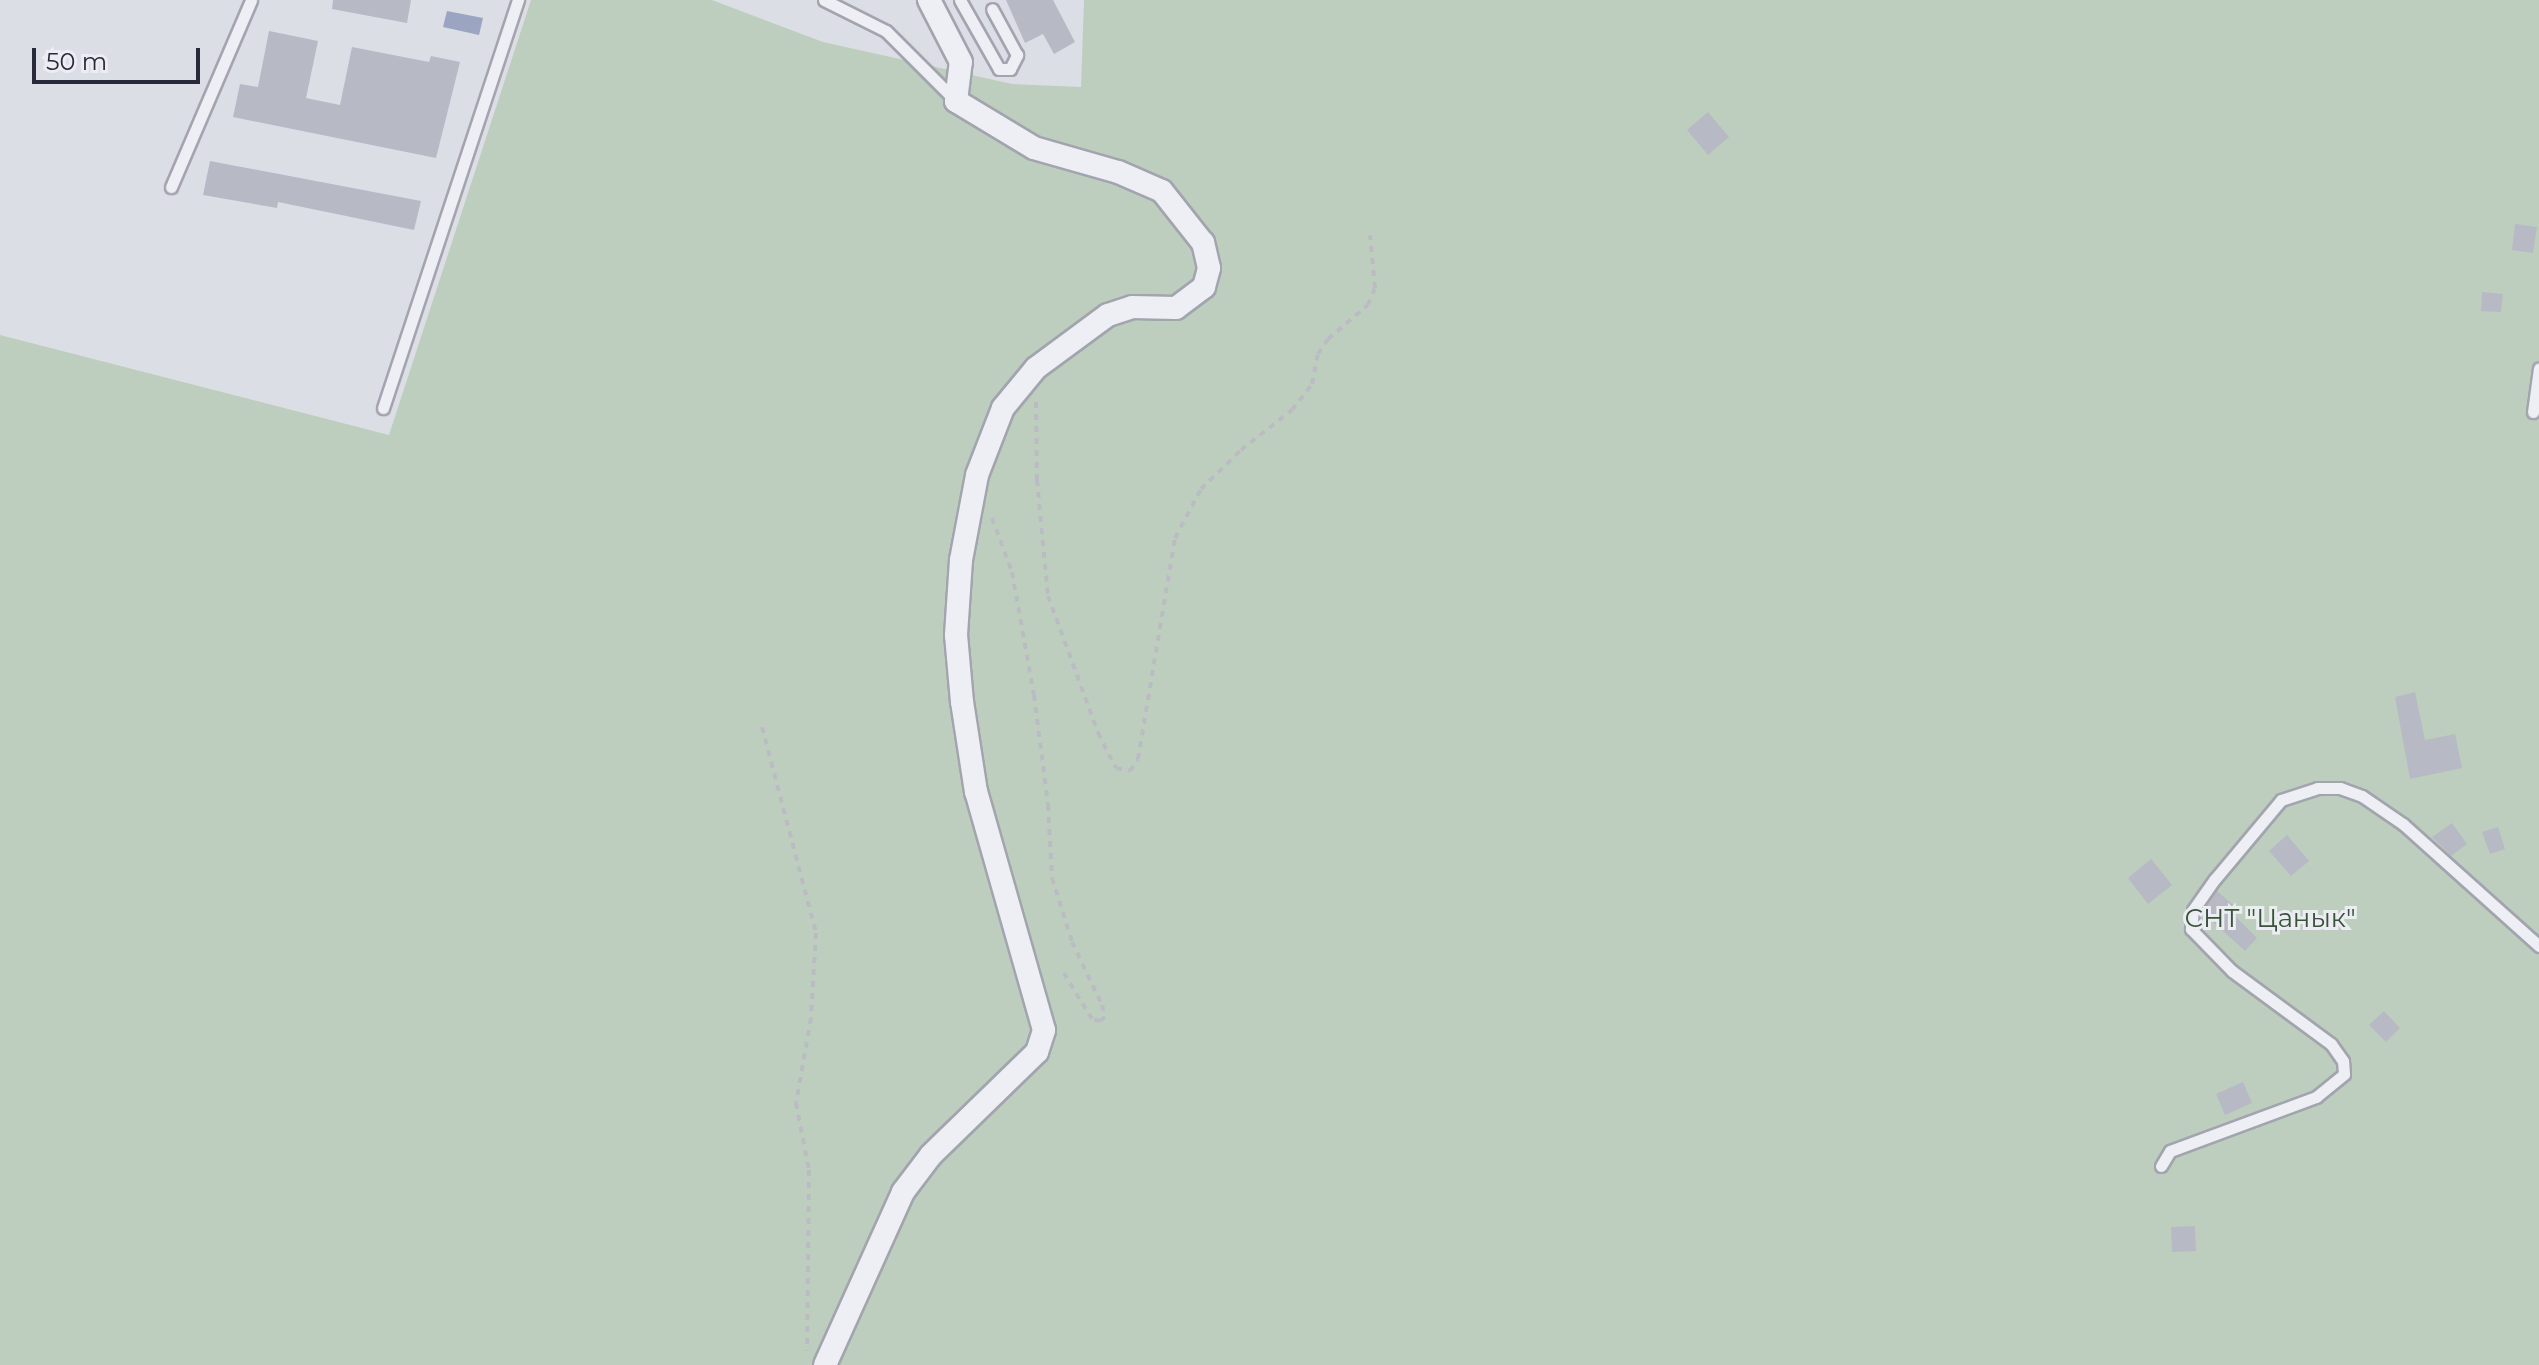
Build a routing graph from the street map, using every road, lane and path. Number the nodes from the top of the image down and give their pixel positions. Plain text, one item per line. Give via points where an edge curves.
1 (251, 0) edge
2 (518, 0) edge
3 (824, 0) edge
4 (929, 0) edge
5 (960, 0) edge
6 (992, 9) dead end
7 (956, 101) junction
8 (171, 187) dead end
9 (1370, 235) dead end
10 (1036, 368) junction
11 (2539, 368) edge
12 (383, 408) dead end
13 (2533, 412) dead end
14 (992, 516) dead end
15 (762, 727) dead end
16 (2539, 946) edge
17 (1062, 970) dead end
18 (2161, 1166) dead end
19 (816, 1359) edge

1 - 8 lane
2 - 12 lane
3 - 7 lane via 886,31
4 - 7 street via 961,62
5 - 6 lane via 999,69 1010,69 1017,55
7 - 10 street via 1034,148 1162,191 1203,243 1209,268 1204,287 1176,308 1132,307 1108,315
9 - 10 path via 1375,288 1368,305 1328,339 1318,354 1312,384 1292,410 1201,489 1175,538 1138,759 1130,771 1116,768 1098,733 1048,596 1037,480
10 - 19 street via 1003,408 977,475 961,560 956,635 976,792 1044,1030 1037,1052 931,1155 903,1192
11 - 13 lane
14 - 17 path via 1012,572 1034,695 1052,878 1072,942 1105,1017 1092,1019
15 - 19 path via 816,933 811,1018 796,1103 809,1170
16 - 18 lane via 2403,824 2362,796 2340,788 2317,788 2281,800 2193,910 2191,929 2232,971 2331,1044 2343,1061 2344,1074 2316,1097 2170,1151

